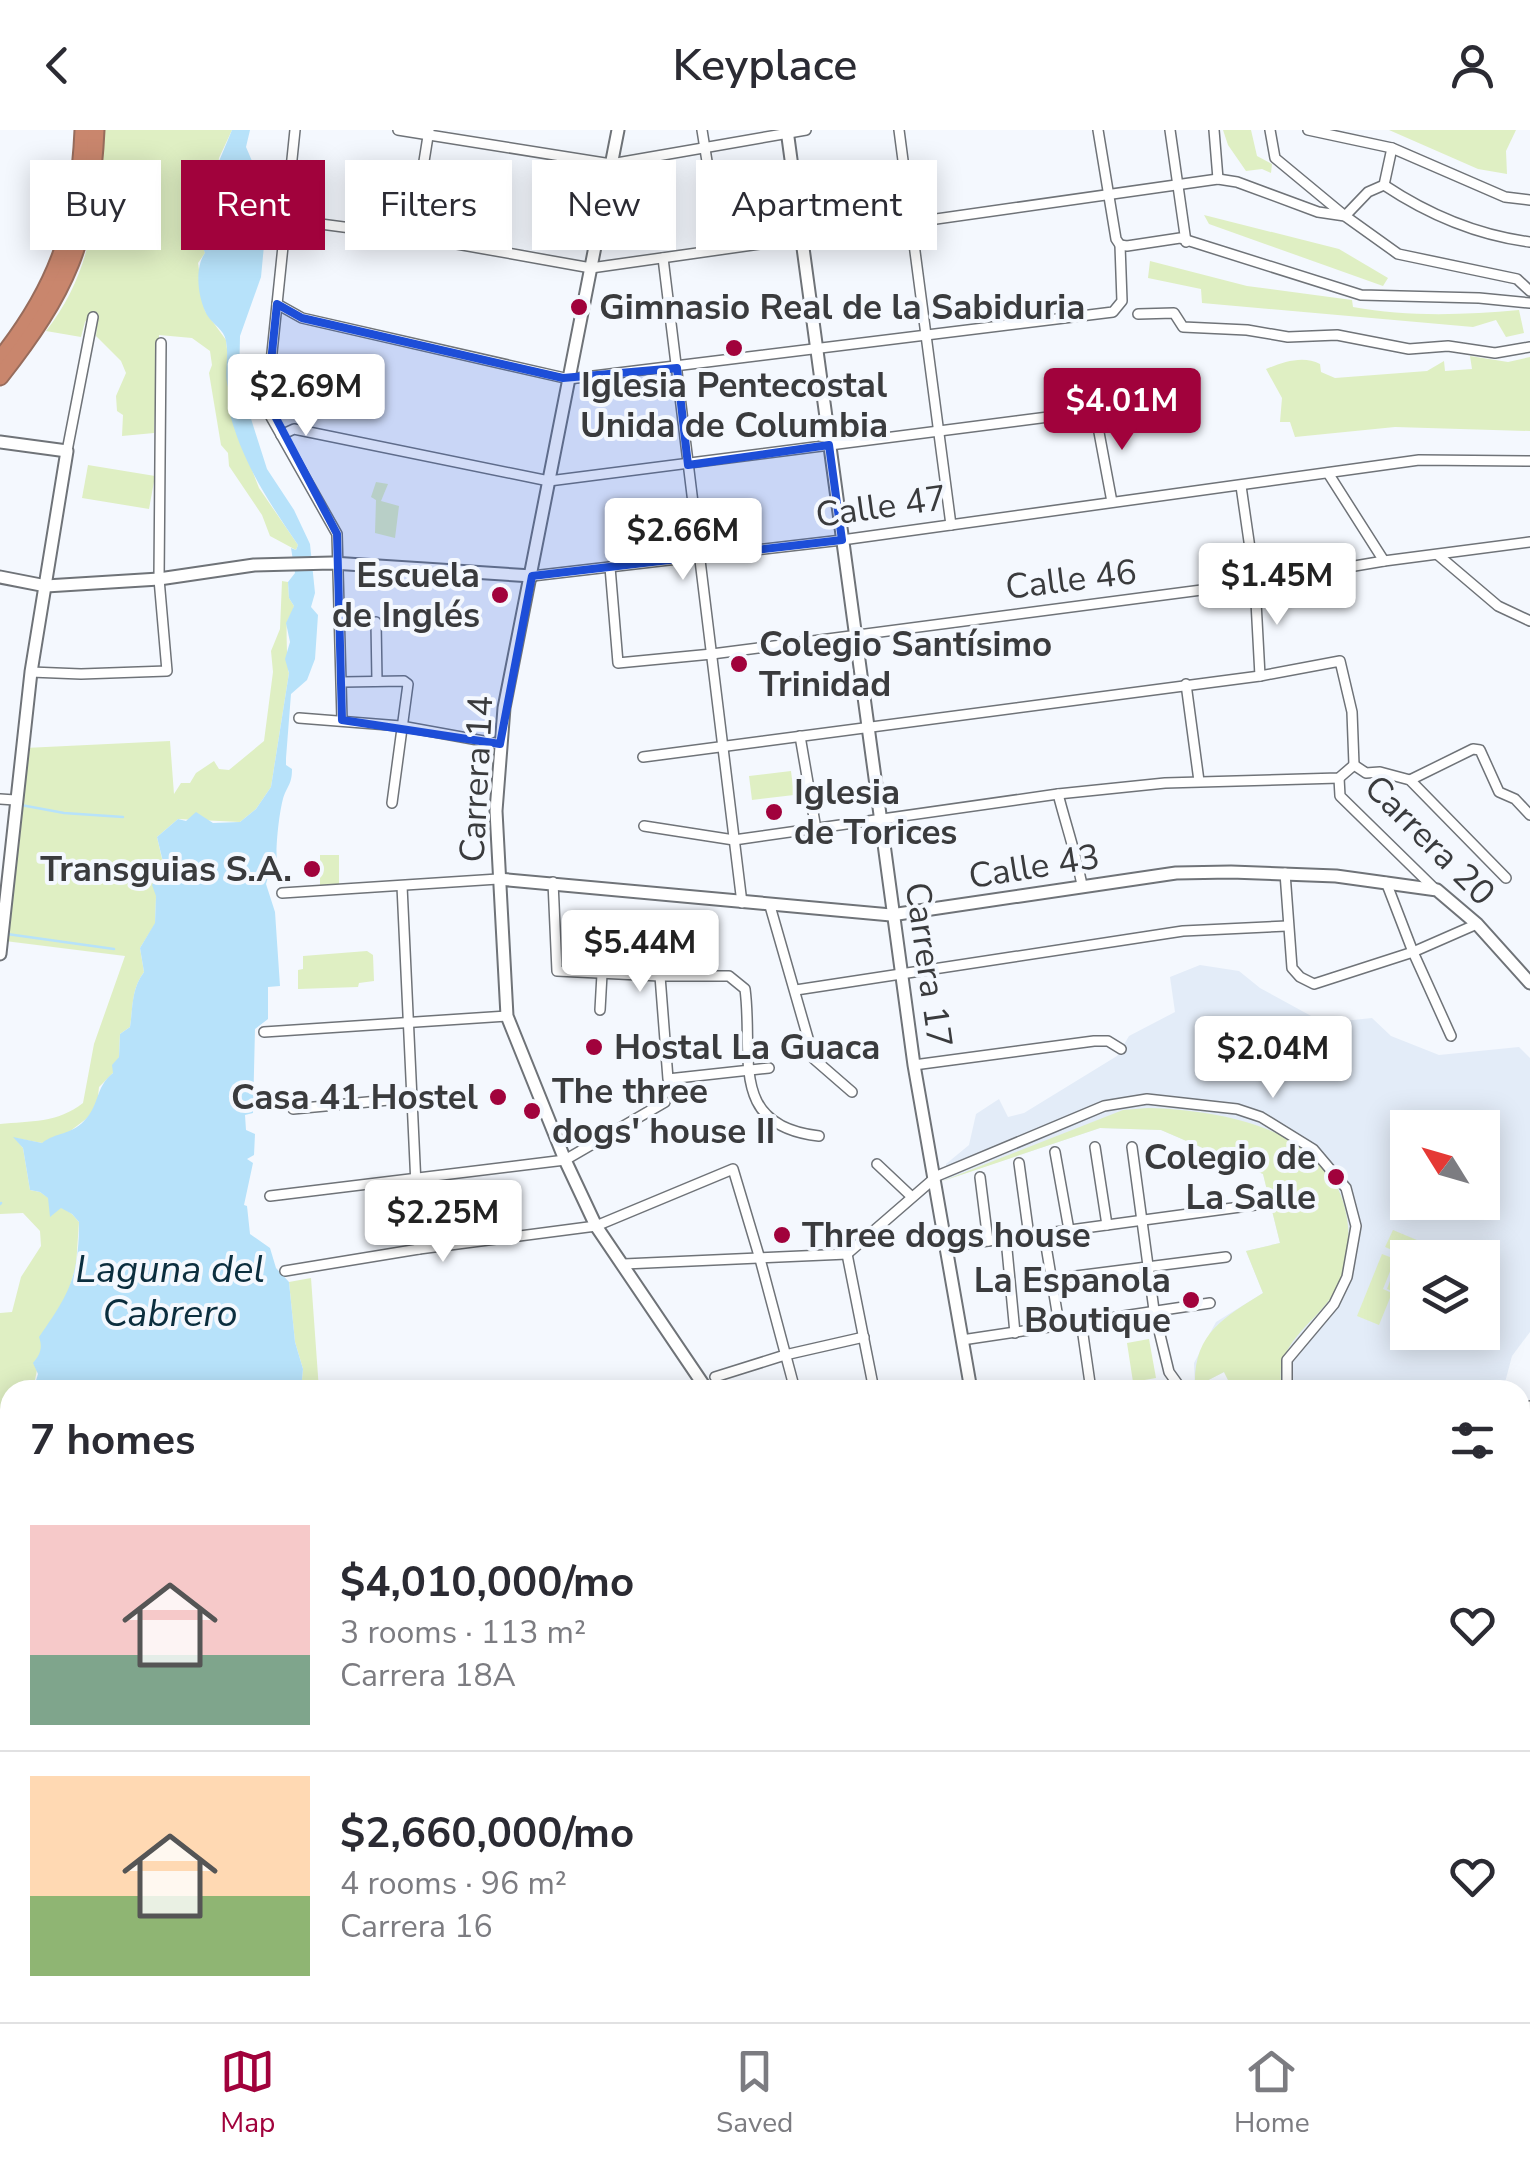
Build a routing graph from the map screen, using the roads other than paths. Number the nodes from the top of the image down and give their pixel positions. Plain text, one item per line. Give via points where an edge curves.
1 (84, 130) edge
2 (96, 130) edge
3 (295, 130) edge
4 (398, 130) edge
5 (618, 130) edge
6 (702, 130) edge
7 (806, 130) edge
8 (899, 130) edge
9 (1098, 130) edge
10 (1170, 130) edge
11 (1214, 130) edge
12 (1270, 130) edge
13 (1308, 130) edge
14 (787, 131) edge
15 (428, 133) edge
16 (1392, 148) junction
17 (706, 150) junction
18 (293, 160) edge
19 (424, 160) edge
20 (587, 160) edge
21 (611, 160) edge
22 (637, 160) edge
23 (708, 160) edge
24 (791, 160) edge
25 (903, 160) edge
26 (1218, 178) junction
27 (1178, 183) junction
28 (1384, 185) junction
29 (1106, 192) junction
30 (1530, 200) edge
31 (1345, 216) junction
32 (937, 218) edge
33 (1186, 242) junction
34 (1530, 242) edge
35 (1120, 245) junction
36 (284, 250) edge
37 (491, 250) edge
38 (595, 250) edge
39 (715, 250) edge
40 (803, 250) edge
41 (916, 250) edge
42 (663, 258) junction
43 (592, 268) junction
44 (1530, 291) edge
45 (1530, 303) edge
46 (277, 304) junction
47 (1138, 314) dead end
48 (93, 317) dead end
49 (928, 334) junction
50 (161, 343) dead end
51 (1530, 347) edge
52 (816, 349) junction
53 (0, 359) edge
54 (676, 368) junction
55 (0, 377) edge
56 (570, 378) junction
57 (1138, 410) dead end
58 (1095, 411) junction
59 (940, 432) junction
60 (281, 435) junction
61 (0, 442) edge
62 (829, 445) junction
63 (67, 450) junction
64 (1530, 461) edge
65 (688, 465) junction
66 (1328, 472) junction
67 (549, 481) junction
68 (1241, 486) junction
69 (1112, 502) junction
70 (951, 525) junction
71 (842, 540) junction
72 (1530, 542) edge
73 (1438, 555) junction
74 (700, 556) junction
75 (1384, 561) junction
76 (335, 564) junction
77 (610, 567) junction
78 (532, 576) junction
79 (0, 578) edge
80 (159, 579) junction
81 (1255, 583) junction
82 (46, 586) junction
83 (1530, 621) edge
84 (376, 622) dead end
85 (855, 634) junction
86 (712, 654) junction
87 (31, 672) junction
88 (1260, 676) junction
89 (378, 681) junction
90 (343, 682) junction
91 (1186, 684) junction
92 (299, 718) dead end
93 (342, 720) junction
94 (401, 726) junction
95 (869, 728) junction
96 (800, 736) junction
97 (500, 744) junction
98 (723, 746) junction
99 (643, 757) dead end
100 (1354, 765) junction
101 (1339, 778) junction
102 (1410, 780) junction
103 (1199, 781) junction
104 (1058, 794) junction
105 (0, 799) edge
106 (15, 800) junction
107 (392, 803) dead end
108 (1530, 814) edge
109 (882, 821) junction
110 (644, 826) dead end
111 (816, 830) junction
112 (734, 840) junction
113 (1285, 873) junction
114 (1506, 878) dead end
115 (498, 880) junction
116 (553, 882) junction
117 (1386, 882) junction
118 (1082, 885) junction
119 (402, 886) junction
120 (1436, 890) junction
121 (282, 894) dead end
122 (742, 903) junction
123 (770, 906) junction
124 (895, 914) junction
125 (1477, 924) junction
126 (1287, 926) junction
127 (1, 930) edge
128 (1413, 952) junction
129 (0, 954) edge
130 (903, 972) junction
131 (602, 974) junction
132 (660, 976) junction
133 (1530, 983) edge
134 (796, 990) junction
135 (600, 1010) dead end
136 (507, 1016) junction
137 (408, 1023) junction
138 (264, 1032) dead end
139 (1450, 1036) dead end
140 (1121, 1049) dead end
141 (914, 1065) junction
142 (770, 1068) dead end
143 (748, 1071) junction
144 (852, 1092) dead end
145 (410, 1098) junction
146 (665, 1102) dead end
147 (293, 1109) dead end
148 (819, 1136) dead end
149 (1095, 1146) dead end
150 (1132, 1147) dead end
151 (1054, 1152) dead end
152 (565, 1160) junction
153 (1020, 1163) dead end
154 (877, 1164) dead end
155 (415, 1177) junction
156 (980, 1177) dead end
157 (932, 1180) junction
158 (270, 1196) dead end
159 (912, 1197) junction
160 (1255, 1205) dead end
161 (1142, 1220) junction
162 (1107, 1225) junction
163 (596, 1226) junction
164 (1069, 1230) junction
165 (1044, 1234) junction
166 (1029, 1236) junction
167 (1006, 1239) junction
168 (988, 1241) junction
169 (944, 1247) junction
170 (419, 1249) junction
171 (847, 1254) junction
172 (1226, 1257) dead end
173 (760, 1259) junction
174 (624, 1264) junction
175 (1150, 1267) junction
176 (285, 1272) dead end
177 (1052, 1279) junction
178 (1210, 1303) dead end
179 (1154, 1310) junction
180 (1081, 1321) junction
181 (1059, 1324) junction
182 (1016, 1333) junction
183 (864, 1337) junction
184 (962, 1340) junction
185 (785, 1354) junction
186 (715, 1377) dead end
187 (700, 1380) edge
188 (792, 1380) edge
189 (872, 1380) edge
190 (969, 1380) edge
191 (1090, 1380) edge
192 (1175, 1380) edge
193 (1286, 1380) edge

1 - 53 highway via 76,205 61,261
2 - 55 highway via 89,205 72,266 48,313
3 - 18 street
4 - 15 street
5 - 21 main road, Carrera 14
6 - 17 street
7 - 14 street
8 - 25 street
9 - 29 street
10 - 27 street
11 - 26 street
12 - 31 street via 1275,158
13 - 16 street
14 - 17 street
14 - 24 main road, Carrera 17
15 - 19 street
15 - 20 street
16 - 28 street
16 - 30 street via 1505,197
17 - 22 street
17 - 23 street
26 - 27 street
26 - 31 street
27 - 29 street
27 - 33 street
28 - 31 street
28 - 34 street via 1446,221
29 - 32 street
29 - 35 street
31 - 44 street via 1398,254 1517,279
33 - 35 street
33 - 45 street via 1361,295
35 - 49 street via 1122,301 1113,312
36 - 46 street
37 - 43 street
38 - 43 main road, Carrera 14
39 - 42 street
40 - 52 main road, Carrera 17
41 - 49 street
42 - 43 street
42 - 54 street
43 - 56 main road, Carrera 14
46 - 56 street via 302,318
46 - 60 street via 266,388
47 - 51 street via 1174,313 1183,327 1337,335 1410,350 1448,346 1494,354
48 - 63 street
49 - 52 street
49 - 59 street
50 - 80 street
52 - 54 street
52 - 62 main road, Carrera 17
54 - 56 street
54 - 65 street
56 - 67 main road, Carrera 14
57 - 58 street
58 - 59 street
58 - 69 street
59 - 62 street
59 - 70 street
60 - 67 street via 294,430
60 - 76 street via 332,522
61 - 63 main road
62 - 65 street
62 - 71 main road, Carrera 17
63 - 82 main road
64 - 66 street, Calle 47 via 1419,460
65 - 67 street
65 - 74 street
66 - 68 street, Calle 47
66 - 75 street
67 - 78 main road, Carrera 14
68 - 69 street, Calle 47
68 - 81 street
69 - 70 street, Calle 47
70 - 71 street, Calle 47
71 - 74 street, Calle 47
71 - 85 main road, Carrera 17
72 - 73 street, Calle 46
73 - 75 street, Calle 46
73 - 83 street via 1498,606
74 - 77 street, Calle 47
74 - 86 street
75 - 81 street, Calle 46
76 - 78 main road, Calle 47
76 - 80 main road, Calle 47 via 254,565
76 - 90 street
77 - 78 street, Calle 47
77 - 86 street, Calle 46 via 618,663
78 - 97 main road, Carrera 14
79 - 82 main road, Calle 47
80 - 82 main road, Calle 47
80 - 87 street via 166,672
81 - 85 street, Calle 46
81 - 88 street
82 - 87 main road
84 - 89 street
85 - 86 street, Calle 46
85 - 95 main road, Carrera 17
86 - 98 street
87 - 106 main road
88 - 91 street
88 - 100 street, Carrera 20 via 1340,662 1352,712
89 - 90 street
89 - 94 street via 407,681
90 - 93 street
91 - 95 street
91 - 103 street
92 - 93 street
93 - 94 street
94 - 97 street
94 - 107 street
95 - 96 street
95 - 109 main road, Carrera 17
96 - 98 street
96 - 111 street
97 - 115 main road, Carrera 14
98 - 99 street
98 - 112 street
100 - 101 street
100 - 102 street
101 - 103 street
101 - 120 street, Carrera 20 via 1340,796
102 - 108 street via 1480,750 1499,792
102 - 114 street
103 - 104 street
104 - 109 street
104 - 118 street
105 - 106 street
106 - 127 main road
109 - 111 street
109 - 124 main road, Carrera 17
110 - 112 street
111 - 112 street
112 - 122 street
113 - 117 main road, Calle 43
113 - 118 main road, Calle 43 via 1177,873
113 - 126 street
115 - 116 main road, Calle 43
115 - 119 street, Calle 43
115 - 136 main road, Carrera 14
116 - 122 main road, Calle 43
116 - 131 street via 557,970
117 - 120 main road, Calle 43
117 - 128 street
118 - 124 main road, Calle 43
119 - 121 street, Calle 43
119 - 137 street
120 - 125 main road, Carrera 20
122 - 123 main road, Calle 43
123 - 124 main road, Calle 43
123 - 134 street
124 - 130 main road, Carrera 17
125 - 128 street
125 - 133 main road, Carrera 20
126 - 128 street via 1292,968 1314,984
126 - 130 street via 1183,931
127 - 129 main road
128 - 139 street
130 - 134 street
130 - 141 main road, Carrera 17
131 - 132 street
131 - 135 street
132 - 143 street via 740,981 747,1001
132 - 143 street via 668,1079
134 - 144 street via 814,1059
136 - 137 street
136 - 152 main road, Carrera 14
137 - 138 street
137 - 145 street
140 - 141 street via 1094,1042
141 - 157 main road, Carrera 17
142 - 143 street
143 - 148 street via 767,1117 795,1133
145 - 147 street
145 - 155 street
146 - 152 street
149 - 162 street
150 - 161 street
151 - 164 street
152 - 155 street
152 - 163 main road, Carrera 14
153 - 166 street
154 - 159 street
155 - 158 street
155 - 170 street
156 - 168 street
157 - 159 street
157 - 169 main road, Carrera 17
157 - 193 street via 1136,1098 1237,1109 1295,1135 1334,1170 1356,1226 1347,1277 1334,1304 1287,1360
159 - 171 street
160 - 161 street
161 - 162 street
161 - 175 street
162 - 164 street
163 - 170 street
163 - 173 street via 733,1170
163 - 174 main road, Carrera 14
164 - 165 street
165 - 166 street
165 - 177 street
166 - 167 street
167 - 168 street
167 - 182 street
168 - 169 street
169 - 184 main road, Carrera 17
170 - 176 street
171 - 173 street
171 - 183 street
172 - 175 street
173 - 174 street
173 - 185 street
174 - 187 main road, Carrera 14
175 - 177 street
175 - 179 street
177 - 181 street
178 - 179 street
179 - 180 street
179 - 192 street
180 - 181 street
180 - 191 street
181 - 182 street
182 - 184 street
183 - 185 street
183 - 189 street
184 - 190 main road, Carrera 17
185 - 186 street
185 - 188 street

